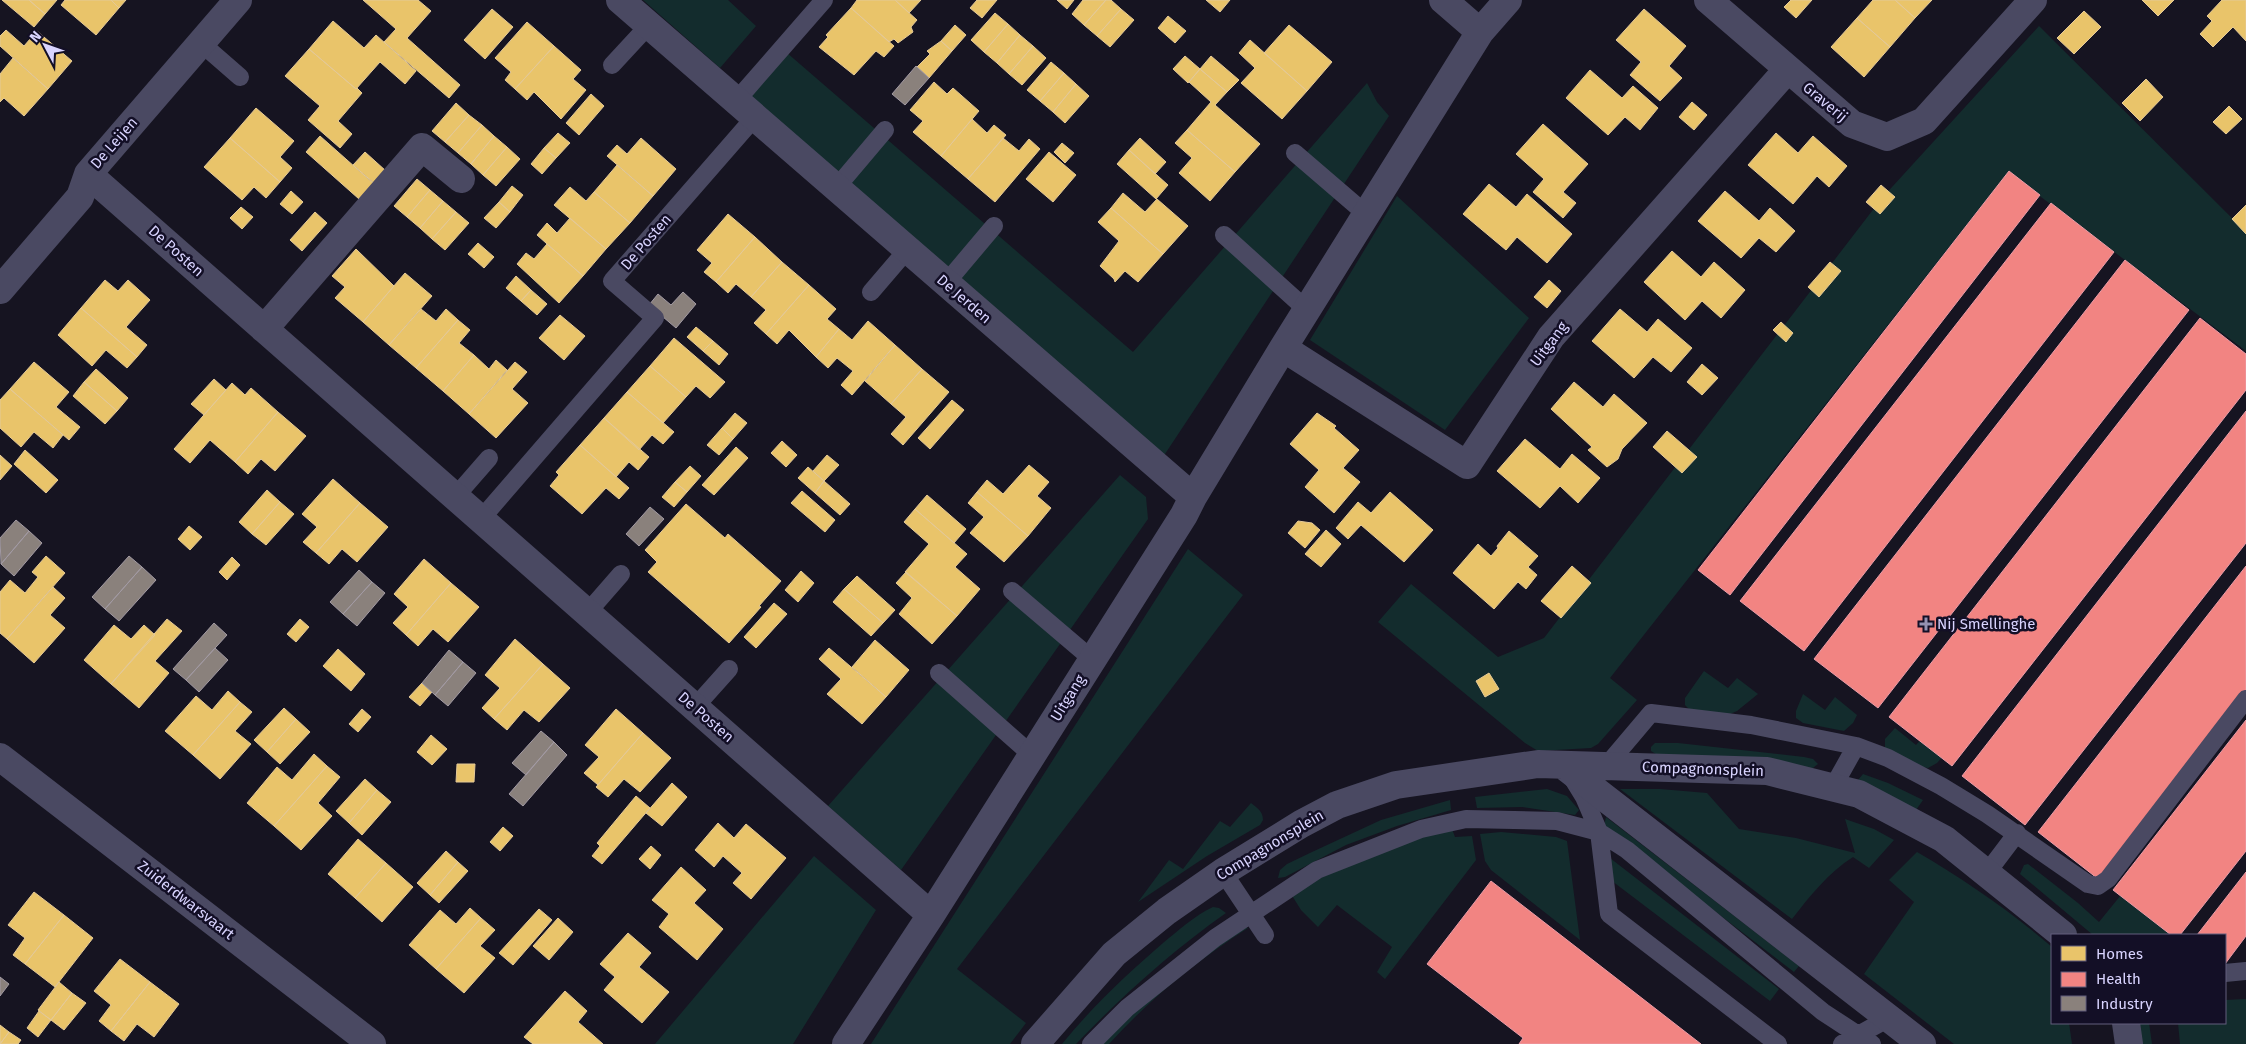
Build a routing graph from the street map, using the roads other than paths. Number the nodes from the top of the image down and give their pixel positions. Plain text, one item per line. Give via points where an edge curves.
1 (238, 0) edge
2 (620, 0) edge
3 (824, 0) edge
4 (1443, 0) edge
5 (1508, 0) edge
6 (1708, 0) edge
7 (2033, 0) edge
8 (649, 25) junction
9 (1480, 32) junction
10 (201, 43) junction
11 (612, 65) dead end
12 (1787, 70) junction
13 (240, 77) dead end
14 (745, 109) junction
15 (885, 130) dead end
16 (1295, 153) dead end
17 (88, 174) junction
18 (461, 179) dead end
19 (836, 188) junction
20 (1366, 214) junction
21 (994, 226) dead end
22 (1224, 235) dead end
23 (907, 250) junction
24 (946, 283) junction
25 (0, 290) edge
26 (871, 292) dead end
27 (1307, 310) junction
28 (264, 330) junction
29 (1283, 348) junction
30 (489, 458) dead end
31 (455, 497) junction
32 (1193, 497) junction
33 (481, 519) junction
34 (621, 574) dead end
35 (1012, 591) dead end
36 (587, 613) junction
37 (1093, 660) junction
38 (729, 669) dead end
39 (938, 673) dead end
40 (2246, 700) edge
41 (695, 707) junction
42 (1856, 746) junction
43 (1032, 755) junction
44 (0, 757) edge
45 (1606, 765) junction
46 (1564, 766) junction
47 (1832, 787) junction
48 (1598, 832) junction
49 (2017, 833) junction
50 (1223, 872) junction
51 (1986, 874) junction
52 (1251, 914) junction
53 (932, 915) junction
54 (2062, 934) edge
55 (1265, 935) dead end
56 (2246, 972) edge
57 (2226, 973) edge
58 (1889, 1018) junction
59 (2126, 1024) edge
60 (1866, 1040) edge
61 (372, 1044) edge
62 (846, 1044) edge
63 (1035, 1044) edge
64 (1091, 1044) edge
65 (1778, 1044) edge
66 (1842, 1044) edge
67 (1922, 1044) edge
68 (2129, 1044) edge

1 - 10 street, De Leijen
2 - 8 street, De Jerden
3 - 14 lane
4 - 9 street
5 - 9 street, Uitgang
6 - 12 street, Graverij
7 - 12 street, Graverij via 1924,121 1888,137 1852,124
8 - 11 lane
8 - 14 street, De Jerden
9 - 20 street, Uitgang
10 - 13 lane
10 - 17 street, De Leijen
12 - 29 street, Uitgang via 1551,337 1467,465
14 - 19 street, De Jerden
14 - 33 lane, De Posten via 612,281 655,318
15 - 19 lane
16 - 20 lane
17 - 25 street, De Leijen via 80,197
17 - 28 street, De Posten
18 - 28 street via 422,147
19 - 23 street, De Jerden
20 - 27 street, Uitgang
21 - 24 lane
22 - 27 lane
23 - 24 street, De Jerden
23 - 26 lane
24 - 32 street, De Jerden
27 - 29 street, Uitgang
28 - 31 street, De Posten
29 - 32 street, Uitgang
30 - 31 lane
31 - 33 street, De Posten
32 - 37 street, Uitgang
33 - 36 street, De Posten
34 - 36 lane
35 - 37 lane
36 - 41 street, De Posten
37 - 43 street, Uitgang
38 - 41 lane
39 - 43 lane
40 - 49 lane via 2108,879 2098,886 2088,884
41 - 53 street, De Posten
42 - 45 lane via 1751,725 1652,712
42 - 47 lane
42 - 49 lane via 1888,758 1934,782
43 - 53 street, Uitgang
44 - 61 street, Zuiderdwarsvaart
45 - 46 street, Compagnonsplein
45 - 47 street, Compagnonsplein via 1768,770
46 - 48 lane via 1584,797
46 - 50 street, Compagnonsplein via 1538,764 1396,786 1337,805
46 - 58 street
47 - 51 street, Compagnonsplein via 1859,794 1944,839
48 - 52 lane via 1557,820 1521,819 1466,819 1421,828 1317,870
48 - 60 lane via 1628,850 1823,1012
48 - 65 lane via 1609,914
49 - 51 lane
50 - 52 lane
50 - 63 street, Compagnonsplein via 1114,954
51 - 54 street, Compagnonsplein
52 - 55 lane
52 - 64 lane via 1215,938 1128,1008
53 - 62 street, Uitgang
56 - 57 lane
58 - 60 lane
58 - 67 street
59 - 68 street
60 - 66 lane

